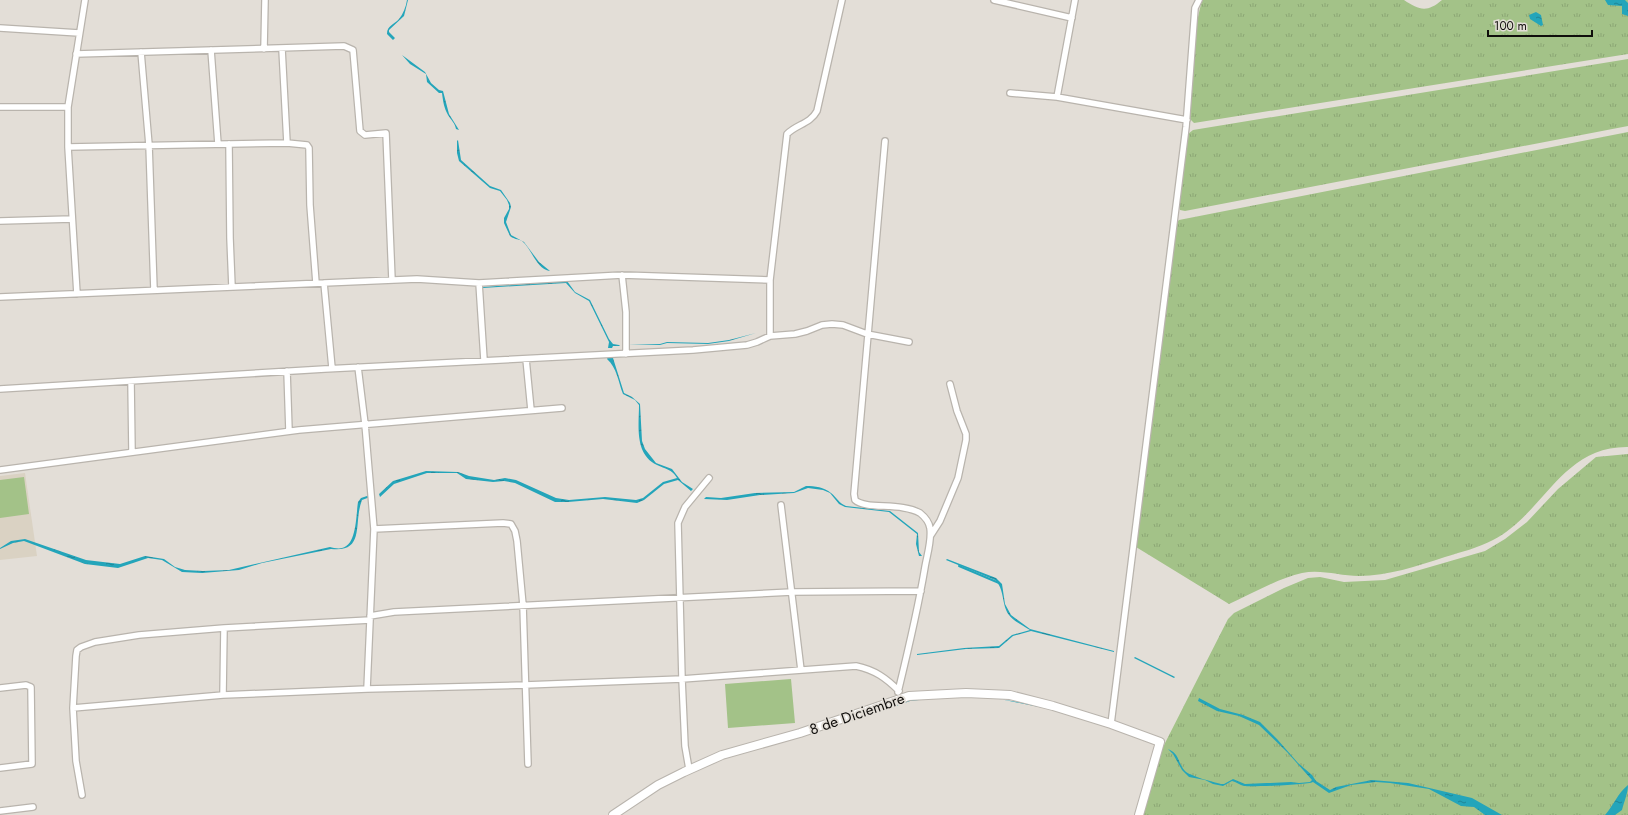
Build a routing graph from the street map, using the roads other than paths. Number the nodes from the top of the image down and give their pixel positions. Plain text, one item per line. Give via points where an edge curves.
1 (86, 0) edge
2 (265, 0) edge
3 (842, 0) edge
4 (994, 0) edge
5 (1075, 0) edge
6 (1198, 0) edge
7 (1072, 18) junction
8 (0, 28) edge
9 (79, 32) junction
10 (264, 49) junction
11 (282, 49) junction
12 (211, 50) junction
13 (141, 52) junction
14 (76, 54) junction
15 (1010, 93) dead end
16 (1057, 97) junction
17 (0, 107) edge
18 (68, 107) junction
19 (1187, 120) junction
20 (885, 141) dead end
21 (287, 143) junction
22 (218, 144) junction
23 (229, 144) junction
24 (149, 146) junction
25 (68, 147) junction
26 (72, 219) junction
27 (0, 221) edge
28 (622, 275) junction
29 (392, 280) junction
30 (770, 280) junction
31 (316, 283) junction
32 (324, 283) junction
33 (479, 283) junction
34 (232, 287) junction
35 (154, 290) junction
36 (77, 294) junction
37 (0, 297) edge
38 (868, 334) junction
39 (770, 336) junction
40 (909, 342) dead end
41 (626, 354) junction
42 (526, 358) junction
43 (484, 360) junction
44 (358, 367) junction
45 (332, 368) junction
46 (287, 371) junction
47 (131, 381) junction
48 (950, 384) dead end
49 (0, 389) edge
50 (562, 408) dead end
51 (530, 410) junction
52 (365, 424) junction
53 (289, 431) junction
54 (132, 452) junction
55 (0, 470) edge
56 (709, 478) dead end
57 (781, 504) dead end
58 (374, 529) junction
59 (931, 536) junction
60 (922, 591) junction
61 (792, 592) junction
62 (679, 598) junction
63 (523, 605) junction
64 (370, 618) junction
65 (224, 628) junction
66 (801, 670) junction
67 (682, 679) junction
68 (525, 685) junction
69 (0, 688) edge
70 (368, 688) junction
71 (223, 695) junction
72 (898, 695) junction
73 (73, 708) junction
74 (1111, 724) junction
75 (528, 764) dead end
76 (0, 768) edge
77 (689, 769) junction
78 (82, 795) dead end
79 (33, 807) dead end
80 (0, 811) edge
81 (613, 815) edge
82 (1139, 815) edge

1 - 9 street
2 - 10 street
3 - 30 street via 817,111 814,117 792,128 787,134
4 - 7 street
5 - 7 street
6 - 19 street via 1195,8
7 - 16 street
8 - 9 street
9 - 14 street
10 - 11 street
10 - 12 street
11 - 21 street
11 - 29 street via 344,46 353,50 360,131 365,135 386,133
12 - 13 street
12 - 22 street
13 - 14 street
13 - 24 street
14 - 18 street
15 - 16 street
16 - 19 street
17 - 18 street
18 - 25 street
19 - 74 street
20 - 38 street
21 - 23 street
21 - 31 street via 309,148
22 - 23 street
22 - 24 street
23 - 34 street
24 - 25 street
24 - 35 street
25 - 26 street
26 - 27 street
26 - 36 street
28 - 30 street
28 - 33 street
28 - 41 street via 626,312
29 - 32 street
29 - 33 street via 417,278
30 - 39 street
31 - 32 street
31 - 34 street
32 - 45 street
33 - 43 street
34 - 35 street
35 - 36 street
36 - 37 street
38 - 39 street via 832,324 822,325 807,332
38 - 40 street
38 - 59 street via 854,498 863,504 901,506 920,514 926,518 930,526
39 - 41 street via 747,345
41 - 42 street
42 - 43 street
42 - 51 street
43 - 44 street
44 - 45 street
44 - 52 street
45 - 46 street
46 - 47 street
46 - 53 street
47 - 49 street
47 - 54 street
48 - 59 street via 966,440 958,478
50 - 51 street
51 - 52 street
52 - 53 street
52 - 58 street
53 - 54 street
54 - 55 street
56 - 62 street via 685,507 678,523
57 - 61 street
58 - 63 street via 511,524 518,541
58 - 64 street
59 - 60 street
60 - 61 street
60 - 72 street
61 - 62 street
61 - 66 street
62 - 63 street
62 - 67 street
63 - 64 street via 394,612
63 - 68 street
64 - 65 street
64 - 70 street
65 - 71 street
65 - 73 street via 139,635 95,642 81,647 77,650 76,656
66 - 67 street
66 - 72 street via 856,666 866,668 885,677
67 - 68 street
67 - 77 street via 685,746
68 - 70 street
68 - 75 street
69 - 76 street via 26,685 31,687 33,718 32,764
70 - 71 street
71 - 73 street
72 - 74 street, 8 de Diciembre via 1010,695
72 - 77 street, 8 de Diciembre via 800,733 722,755
73 - 78 street via 76,761
74 - 82 street, 8 de Diciembre via 1160,742
77 - 81 street, 8 de Diciembre via 658,785
79 - 80 street

